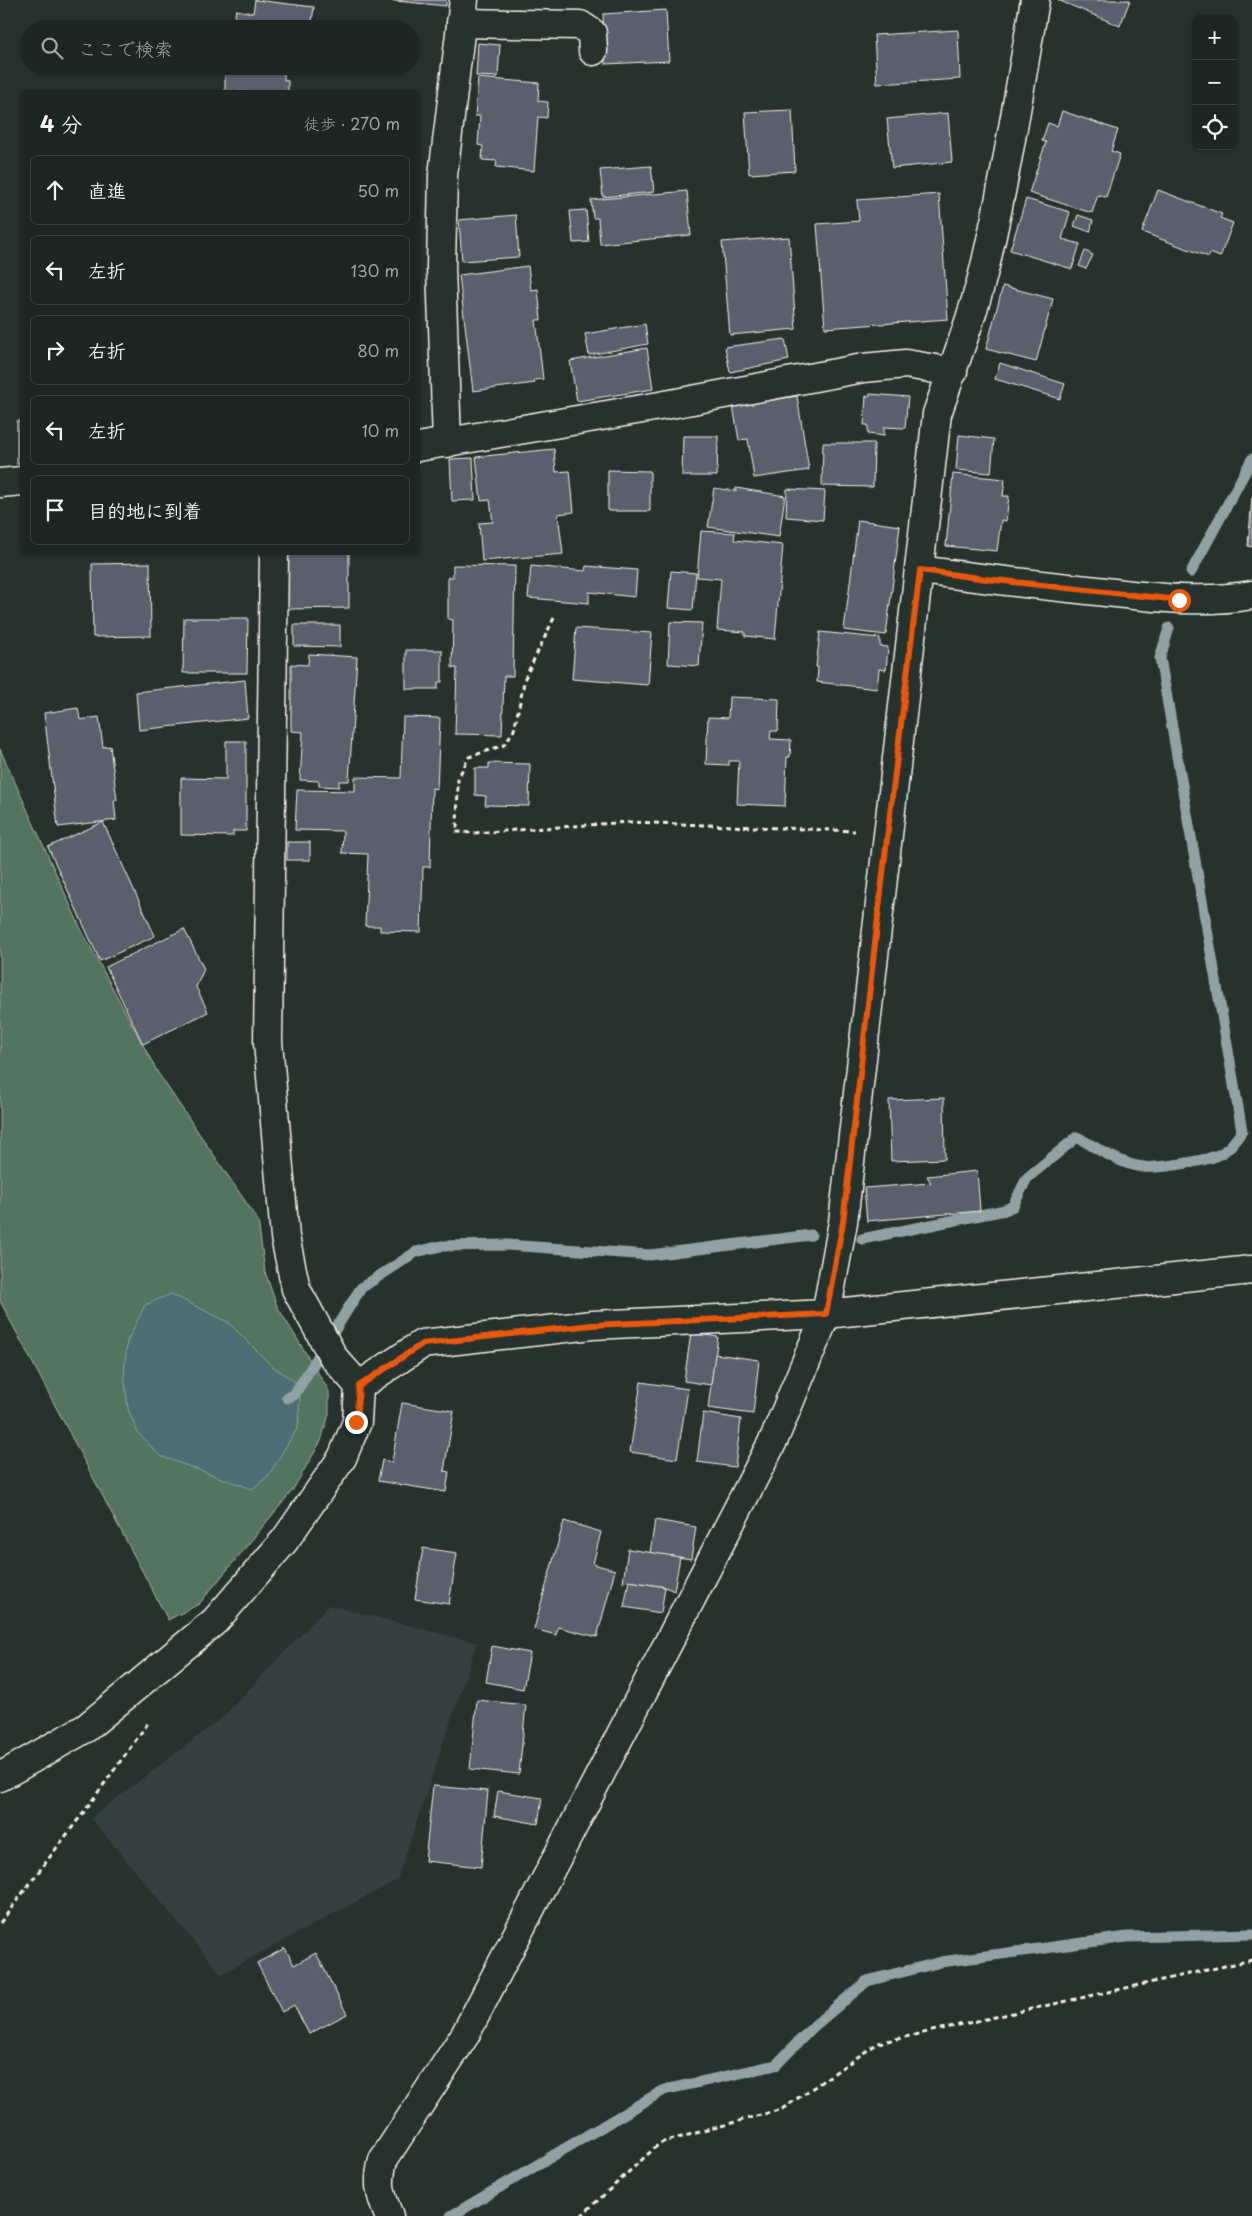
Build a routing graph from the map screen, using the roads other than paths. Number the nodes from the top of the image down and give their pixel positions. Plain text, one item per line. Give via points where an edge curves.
1 (1035, 0) edge
2 (463, 12) edge
3 (593, 51) dead end
4 (953, 372) junction
5 (447, 443) junction
6 (420, 447) edge
7 (20, 481) edge
8 (0, 483) edge
9 (274, 555) edge
10 (920, 570) junction
11 (1252, 595) edge
12 (1252, 1270) edge
13 (826, 1314) junction
14 (359, 1386) junction
15 (0, 1777) edge
16 (390, 2216) edge

1 - 4 street via 986,264
2 - 3 street via 580,25 592,33
2 - 5 street via 444,175 441,267
4 - 5 street via 906,364 863,368
4 - 10 street via 937,414
5 - 6 street
7 - 8 street
9 - 14 street via 268,1042 285,1237 296,1289 334,1358
10 - 11 street via 1179,600 1224,600
10 - 13 street via 843,1222
12 - 13 street
13 - 14 street via 592,1325 422,1344
13 - 16 street via 774,1440 465,2034 384,2160 379,2178 381,2196
14 - 15 street via 356,1422 342,1458 285,1540 215,1621 86,1728

